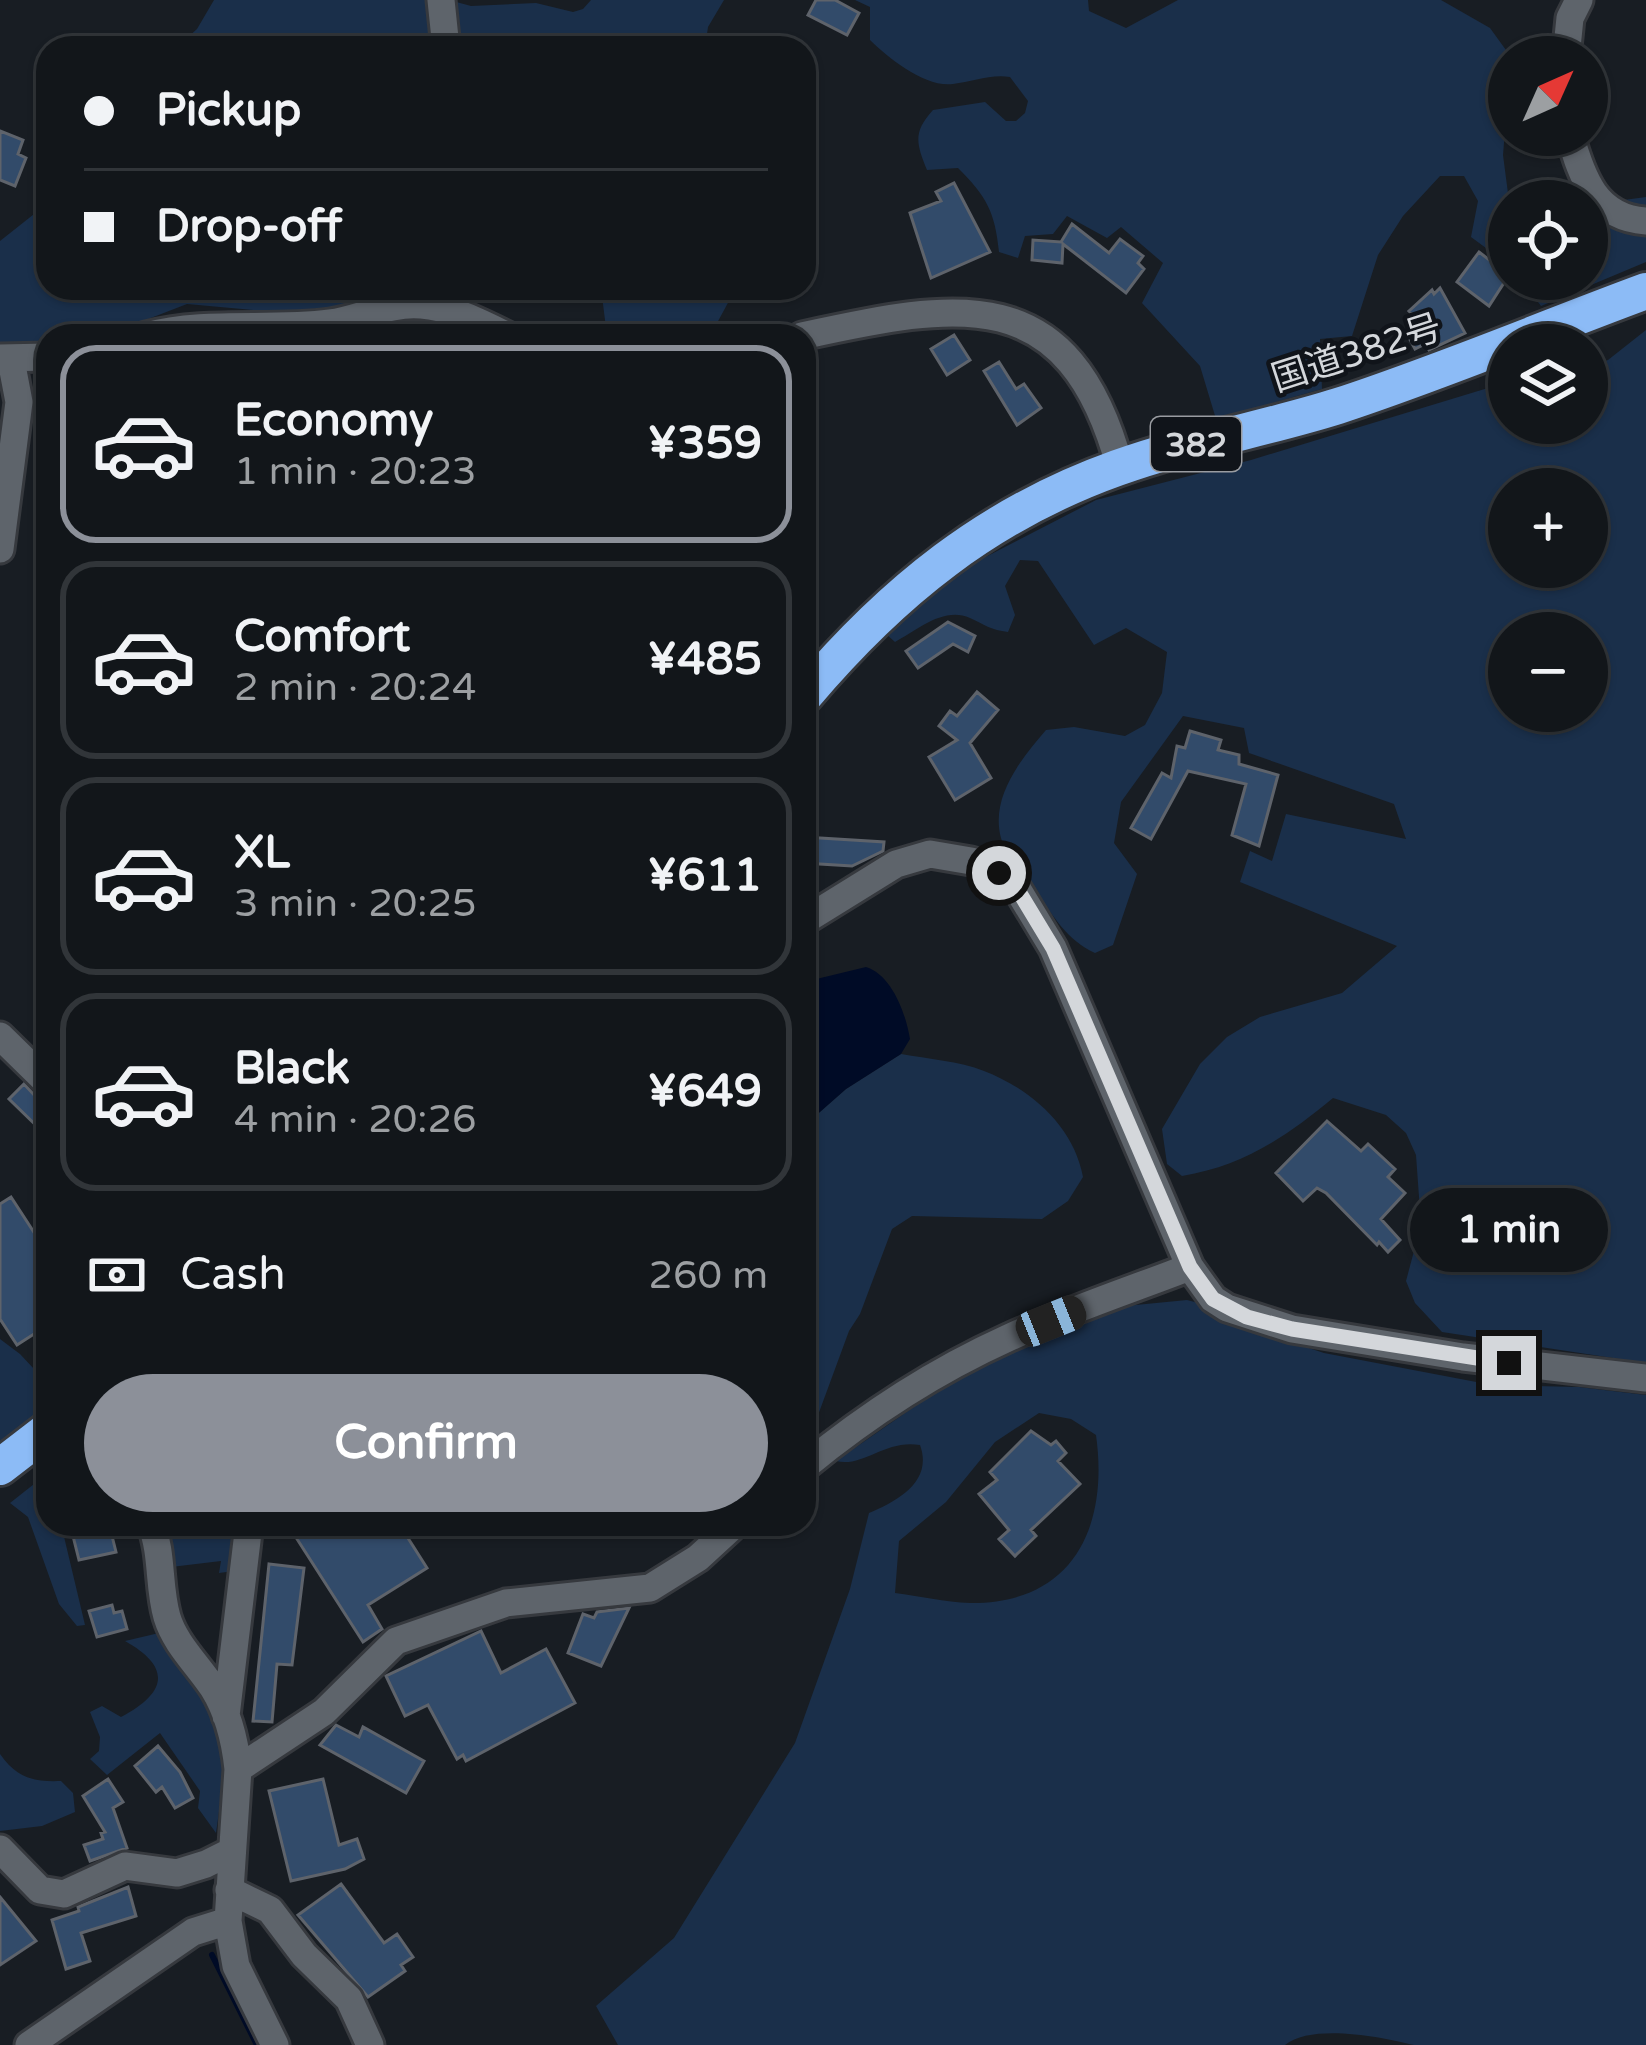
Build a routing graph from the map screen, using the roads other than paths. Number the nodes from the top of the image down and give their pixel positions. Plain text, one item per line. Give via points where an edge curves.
1 (441, 0) edge
2 (1579, 0) edge
3 (445, 36) edge
4 (1568, 36) edge
5 (1576, 156) edge
6 (1646, 221) edge
7 (1646, 291) edge
8 (389, 300) edge
9 (401, 300) edge
10 (320, 324) edge
11 (478, 324) edge
12 (816, 333) edge
13 (36, 358) edge
14 (5, 359) edge
15 (1120, 467) junction
16 (0, 549) edge
17 (816, 683) edge
18 (816, 914) edge
19 (0, 1036) edge
20 (36, 1071) edge
21 (1190, 1267) junction
22 (1646, 1378) edge
23 (36, 1439) edge
24 (816, 1457) edge
25 (0, 1467) edge
26 (156, 1536) edge
27 (248, 1536) edge
28 (722, 1536) edge
29 (226, 1716) junction
30 (238, 1768) junction
31 (0, 1849) edge
32 (232, 1850) junction
33 (229, 1890) junction
34 (227, 1922) junction
35 (29, 2045) edge
36 (275, 2045) edge
37 (370, 2045) edge

1 - 3 street
2 - 4 street
5 - 6 street via 1602,206 1624,220
7 - 15 highway, 国道382号 / 382 via 1398,386
8 - 10 street
9 - 11 street
12 - 15 street via 954,310 1018,322 1058,350 1092,389
13 - 14 street
14 - 16 street via 20,402
15 - 17 highway, 国道382号 / 382 via 1040,499 941,559
18 - 21 street via 896,864 931,854 971,861 1018,890 1053,948
19 - 20 street
21 - 22 street via 1227,1308 1292,1329
21 - 24 street via 1008,1337 886,1405
23 - 25 highway
26 - 29 street via 167,1617
27 - 29 street
28 - 30 street via 650,1588 506,1604 397,1641 324,1712
29 - 30 street
30 - 32 street
31 - 32 street via 40,1890 64,1894 125,1866 178,1873
32 - 33 street
33 - 34 street
33 - 37 street via 270,1910 349,1999
34 - 35 street via 193,1932
34 - 36 street via 236,1966

